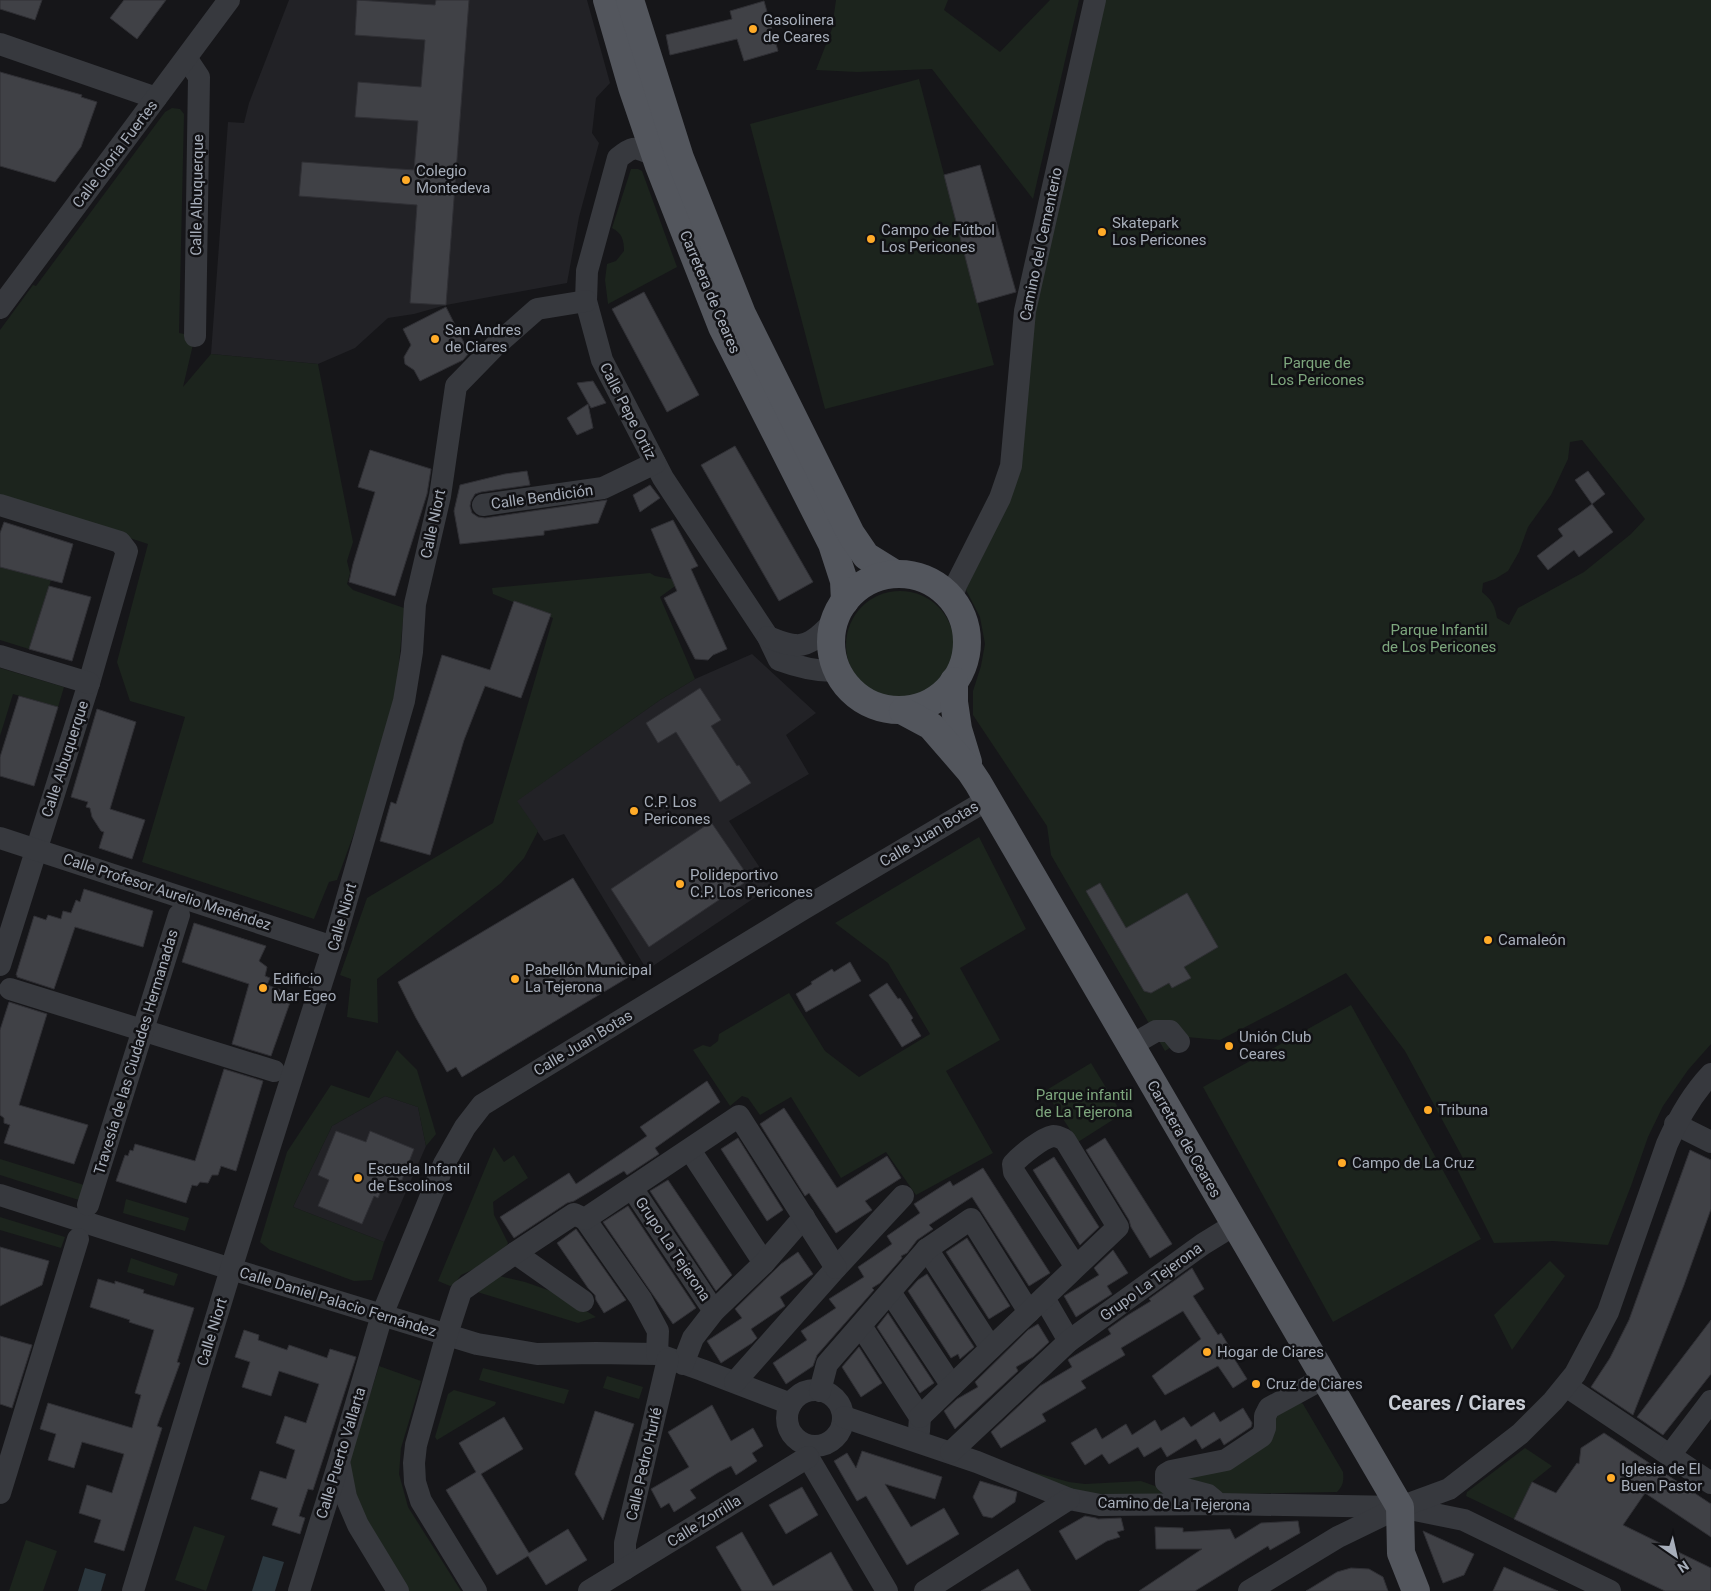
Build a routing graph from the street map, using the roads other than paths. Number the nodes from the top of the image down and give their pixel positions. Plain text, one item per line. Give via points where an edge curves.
1 (229, 0) edge
2 (607, 0) edge
3 (630, 0) edge
4 (1095, 0) edge
5 (0, 44) edge
6 (187, 58) junction
7 (156, 98) junction
8 (655, 155) junction
9 (586, 301) junction
10 (0, 308) edge
11 (195, 336) dead end
12 (655, 463) junction
13 (0, 505) edge
14 (484, 505) dead end
15 (894, 574) junction
16 (954, 591) junction
17 (840, 611) junction
18 (768, 637) junction
19 (0, 656) edge
20 (838, 671) junction
21 (954, 681) junction
22 (88, 683) junction
23 (903, 711) junction
24 (970, 771) junction
25 (987, 800) junction
26 (0, 838) edge
27 (36, 850) junction
28 (179, 915) dead end
29 (333, 947) junction
30 (0, 966) edge
31 (10, 989) dead end
32 (143, 1030) junction
33 (1179, 1042) dead end
34 (1130, 1046) junction
35 (274, 1071) dead end
36 (1711, 1074) edge
37 (1675, 1124) junction
38 (1711, 1142) edge
39 (690, 1150) junction
40 (632, 1188) junction
41 (0, 1195) edge
42 (903, 1196) dead end
43 (91, 1197) dead end
44 (804, 1217) junction
45 (585, 1219) junction
46 (1234, 1225) junction
47 (78, 1239) dead end
48 (927, 1249) junction
49 (515, 1253) junction
50 (764, 1263) junction
51 (1076, 1267) junction
52 (836, 1268) junction
53 (231, 1270) junction
54 (890, 1292) junction
55 (583, 1301) dead end
56 (1036, 1305) junction
57 (714, 1311) junction
58 (382, 1315) junction
59 (861, 1326) junction
60 (658, 1331) junction
61 (447, 1334) junction
62 (692, 1338) junction
63 (1069, 1341) junction
64 (992, 1348) junction
65 (670, 1359) junction
66 (1324, 1378) junction
67 (735, 1382) junction
68 (952, 1386) junction
69 (1566, 1386) junction
70 (820, 1391) junction
71 (1711, 1401) edge
72 (791, 1404) junction
73 (844, 1417) junction
74 (920, 1417) junction
75 (919, 1442) junction
76 (808, 1452) junction
77 (951, 1452) junction
78 (1670, 1456) junction
79 (339, 1462) junction
80 (1711, 1483) edge
81 (0, 1493) edge
82 (1069, 1500) junction
83 (1218, 1504) junction
84 (1400, 1508) junction
85 (625, 1569) junction
86 (1606, 1590) edge
87 (133, 1591) edge
88 (299, 1591) edge
89 (398, 1591) edge
90 (476, 1591) edge
91 (589, 1591) edge
92 (887, 1591) edge
93 (925, 1591) edge
94 (1249, 1591) edge
95 (1416, 1591) edge

1 - 6 street, Calle Gloria Fuertes
2 - 8 main road, Carretera de Ceares
3 - 15 main road, Carretera de Ceares via 680,158 742,314 851,534 866,556
4 - 16 street, Camino del Cementerio via 1025,311 1011,466 1000,498
5 - 7 street
6 - 7 street, Calle Gloria Fuertes
6 - 11 street, Calle Albuquerque via 199,77
7 - 10 street, Calle Gloria Fuertes
8 - 9 street, Calle Pepe Ortiz via 633,148 618,158 587,271
8 - 17 main road, Carretera de Ceares via 722,327 832,544 844,581
9 - 12 street, Calle Pepe Ortiz via 602,360
9 - 29 street, Calle Niort via 537,309 456,386 440,496 415,604 404,701
12 - 14 street, Calle Bendición via 603,488
12 - 18 street, Calle Pepe Ortiz
13 - 22 street, Calle Albuquerque via 120,542 127,551
15 - 16 main road via 916,576
15 - 17 main road via 876,578 858,588
16 - 21 main road via 967,635 966,656
17 - 18 street via 815,639 805,644 796,646
17 - 20 main road via 832,638
18 - 20 street, Calle Pepe Ortiz via 775,666 795,665 825,672
19 - 22 street
20 - 23 main road via 850,689 868,702
21 - 23 main road via 928,703
21 - 24 main road, Carretera de Ceares via 958,729
22 - 27 street, Calle Albuquerque
23 - 24 main road, Carretera de Ceares via 931,726
24 - 25 main road, Carretera de Ceares
25 - 34 main road, Carretera de Ceares
25 - 58 street, Calle Juan Botas via 482,1105 464,1126 444,1164
26 - 27 street, Calle Profesor Aurelio Menéndez
27 - 29 street, Calle Profesor Aurelio Menéndez
27 - 30 street, Calle Albuquerque
28 - 32 street, Travesía de las Ciudades Hermanadas
29 - 53 street, Calle Niort
31 - 32 street
32 - 35 street
32 - 43 street, Travesía de las Ciudades Hermanadas
33 - 34 street via 1170,1031 1156,1030
34 - 46 main road, Carretera de Ceares
36 - 37 street
37 - 38 street
37 - 69 street via 1608,1312
39 - 40 street, Grupo La Tejerona
39 - 44 street, Grupo La Tejerona via 739,1116
39 - 50 street
40 - 45 street, Grupo La Tejerona
40 - 57 street, Grupo La Tejerona
41 - 53 street, Calle Daniel Palacio Fernández
42 - 52 street
44 - 50 street, Grupo La Tejerona
44 - 52 street, Grupo La Tejerona
45 - 49 street, Grupo La Tejerona via 574,1214
45 - 60 street via 641,1299
46 - 63 street, Grupo La Tejerona
46 - 66 main road, Carretera de Ceares
47 - 81 street
48 - 54 street
48 - 56 street via 971,1219
48 - 64 street
49 - 55 street
49 - 61 street via 461,1291
50 - 57 street, Grupo La Tejerona
51 - 51 street via 1118,1227 1065,1140 1056,1136 1047,1138 1019,1157 1013,1164 1014,1172
51 - 56 street
52 - 67 street
53 - 58 street, Calle Daniel Palacio Fernández
53 - 87 street, Calle Niort
54 - 59 street
54 - 68 street
56 - 63 street
56 - 64 street
57 - 62 street, Grupo La Tejerona
58 - 61 street, Calle Daniel Palacio Fernández
58 - 79 street, Calle Puerto Vallarta
59 - 70 street via 827,1364
59 - 74 street
60 - 62 street
60 - 65 street
61 - 65 street, Calle Daniel Palacio Fernández via 477,1344 537,1354 596,1353
61 - 90 street via 416,1445 415,1482 421,1501
62 - 65 street, Grupo La Tejerona
63 - 77 street, Grupo La Tejerona
64 - 68 street
65 - 67 street
65 - 85 street, Calle Pedro Hurlé via 625,1543
66 - 83 street via 1269,1408 1262,1436 1226,1460 1166,1474 1166,1482 1170,1485 1208,1495
66 - 84 main road, Carretera de Ceares
67 - 72 street
68 - 74 street
69 - 78 street
69 - 84 street via 1520,1434 1449,1489
70 - 72 street via 804,1393
70 - 73 street via 837,1400
71 - 78 street
72 - 76 street via 788,1424 792,1434
73 - 75 street, Camino de La Tejerona
73 - 76 street via 837,1437
74 - 75 street
75 - 77 street, Camino de La Tejerona
76 - 85 street, Calle Zorrilla
76 - 92 street
77 - 82 street, Camino de La Tejerona
78 - 80 street
79 - 88 street, Calle Puerto Vallarta
79 - 89 street via 346,1497 358,1525
82 - 83 street, Camino de La Tejerona via 1100,1505
82 - 93 street
83 - 84 street, Camino de La Tejerona
84 - 86 street via 1464,1520
84 - 94 street via 1338,1537
84 - 95 main road via 1402,1553
85 - 91 street, Calle Zorrilla

